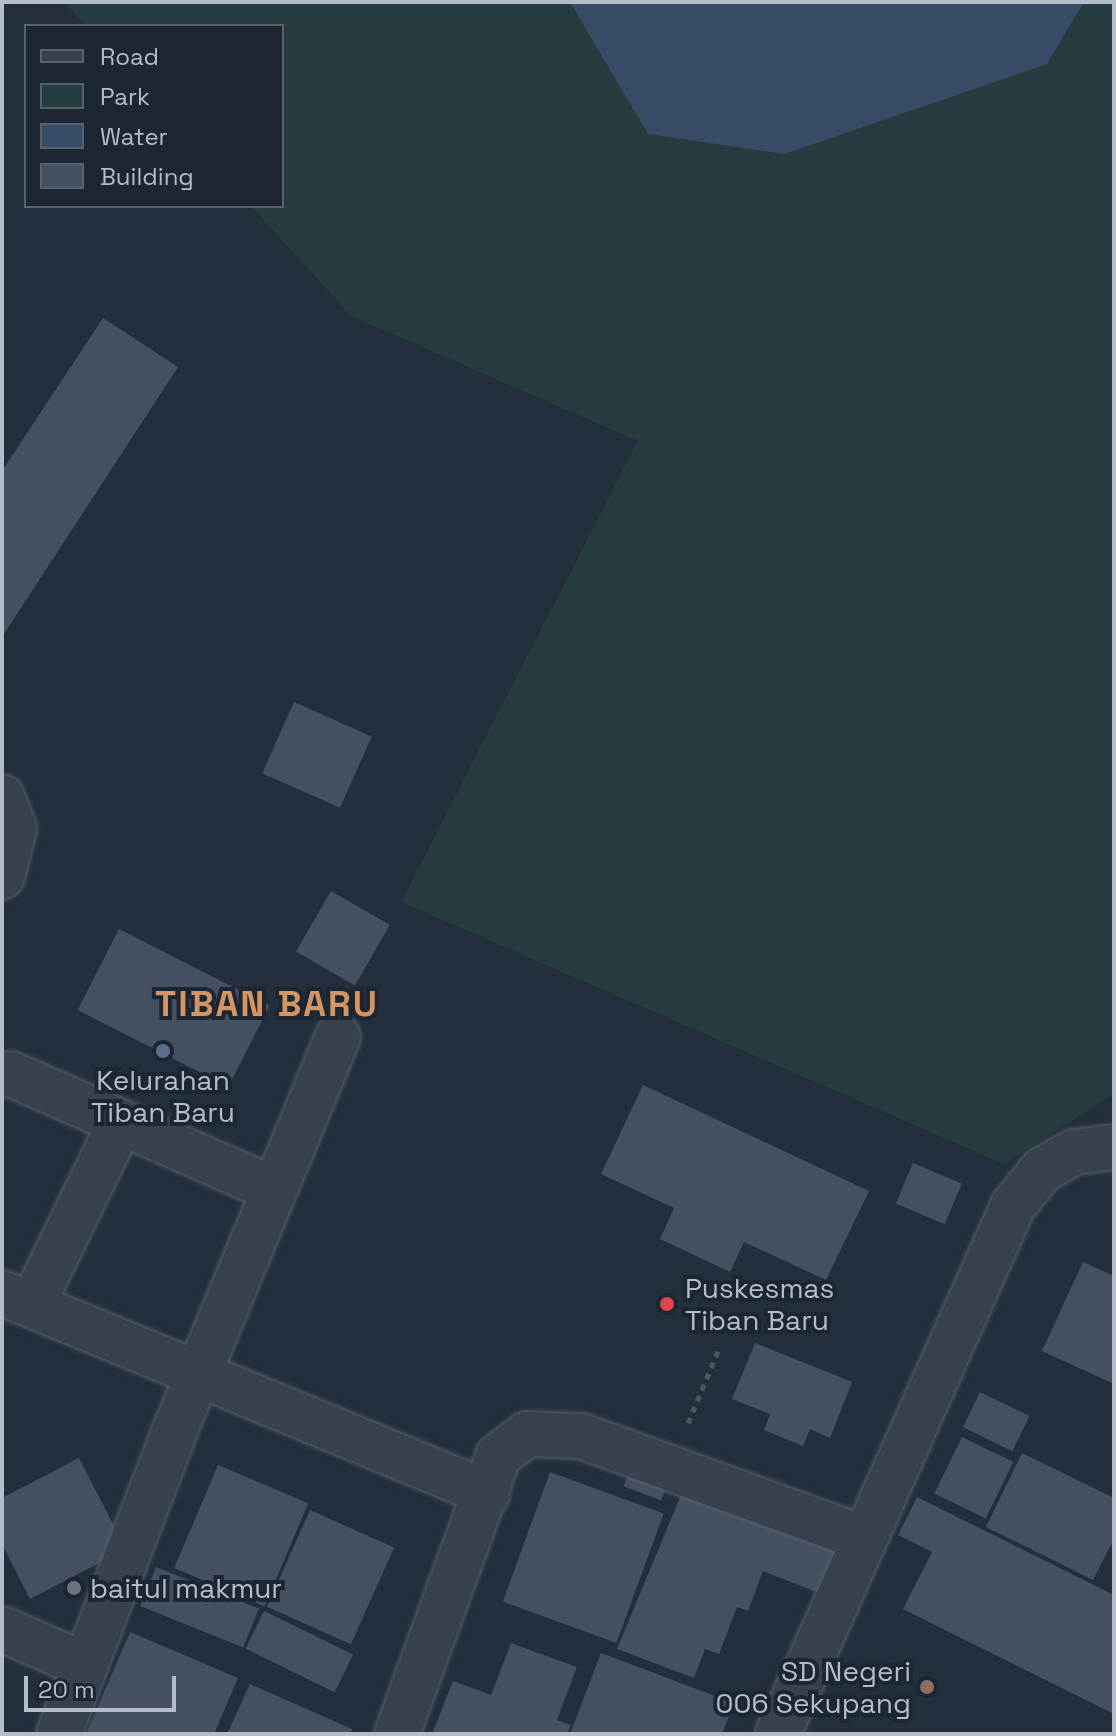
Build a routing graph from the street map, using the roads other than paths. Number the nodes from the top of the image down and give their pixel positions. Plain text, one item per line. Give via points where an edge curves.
1 (2, 797) edge
2 (2, 877) edge
3 (338, 1037) dead end
4 (11, 1074) dead end
5 (120, 1124) junction
6 (1114, 1147) edge
7 (273, 1189) junction
8 (17, 1299) edge
9 (200, 1371) junction
10 (487, 1493) junction
11 (865, 1539) junction
12 (2, 1629) edge
13 (84, 1665) junction
14 (59, 1734) edge
15 (397, 1734) edge
16 (778, 1734) edge

1 - 2 street via 14,828
3 - 7 street
4 - 5 street
5 - 7 street
5 - 8 street
6 - 11 street via 1074,1152 1042,1170 1013,1206
7 - 9 street
8 - 9 street
9 - 10 street
9 - 13 street
10 - 11 street via 498,1456 527,1434 581,1436
10 - 15 street
11 - 16 street
12 - 13 street
13 - 14 street

